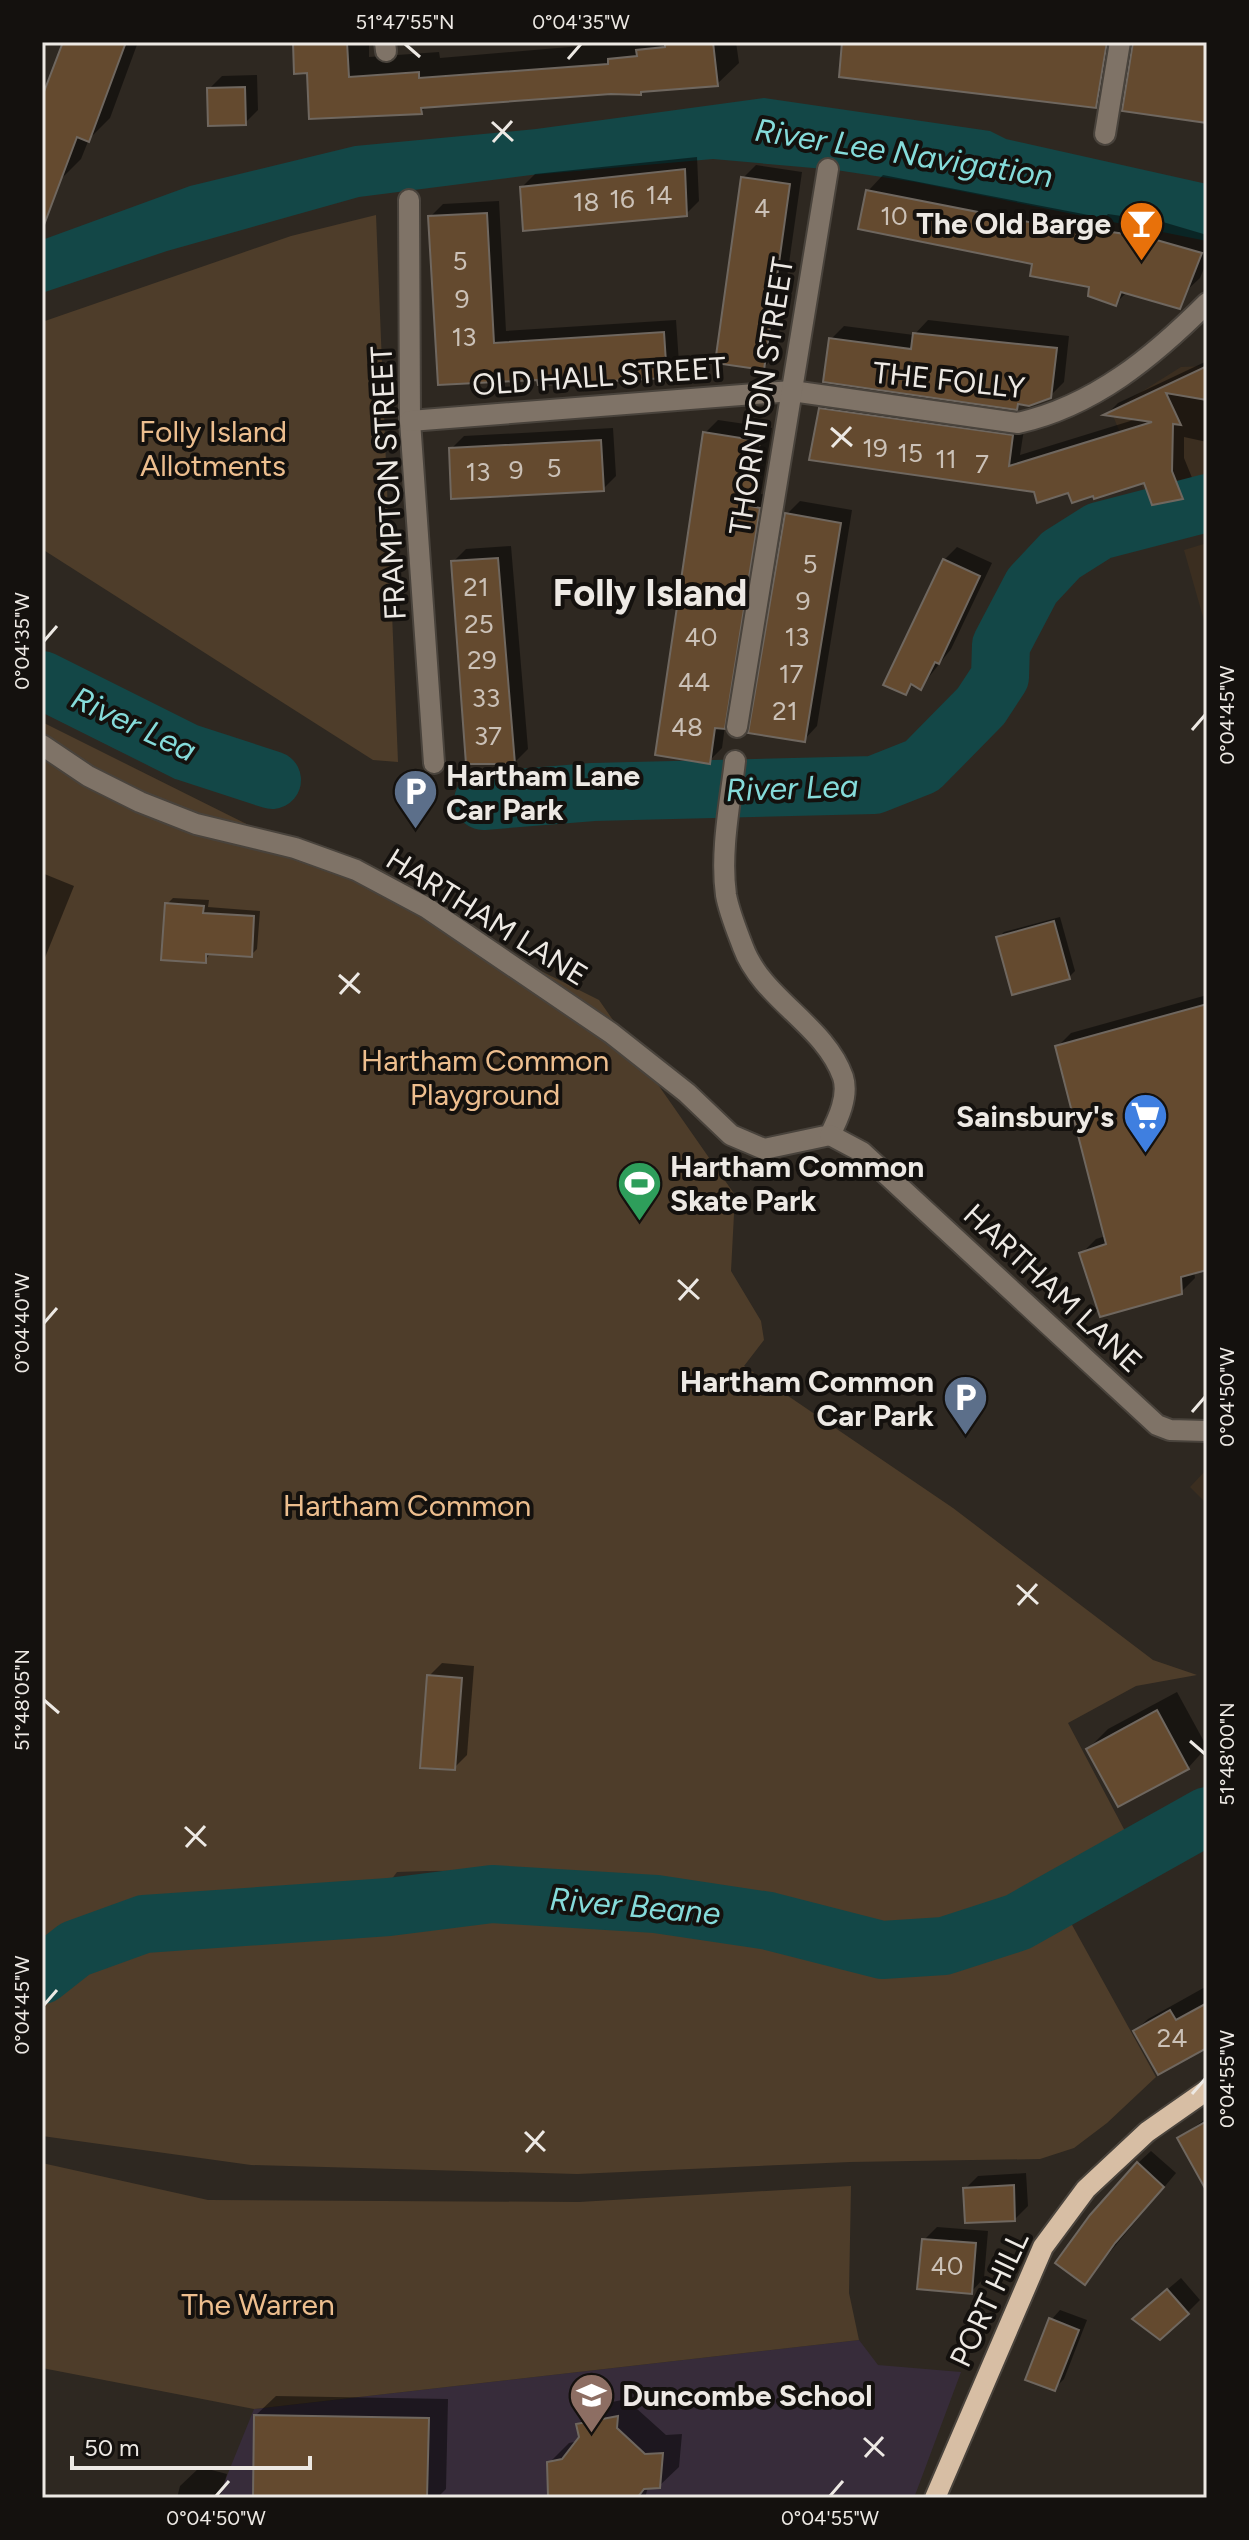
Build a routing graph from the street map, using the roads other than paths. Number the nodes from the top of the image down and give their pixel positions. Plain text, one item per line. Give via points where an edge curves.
1 (1120, 42) edge
2 (1105, 134) dead end
3 (828, 169) dead end
4 (409, 200) dead end
5 (1207, 303) edge
6 (792, 391) junction
7 (410, 421) junction
8 (737, 727) dead end
9 (42, 745) edge
10 (735, 761) dead end
11 (434, 763) dead end
12 (830, 1135) junction
13 (1207, 1431) edge
14 (1207, 2090) edge
15 (935, 2498) edge

1 - 2 street
3 - 6 street, THORNTON STREET
4 - 7 street, FRAMPTON STREET
5 - 6 street, THE FOLLY via 1132,373 1050,416 1018,423
6 - 7 street, OLD HALL STREET
6 - 8 street, THORNTON STREET
7 - 11 street, FRAMPTON STREET
9 - 12 street, HARTHAM LANE via 140,802 196,824 295,848 356,870 427,908 611,1033 731,1135 764,1149
10 - 12 street via 724,864 726,897 745,952 771,990 822,1042 844,1078 842,1111
12 - 13 street, HARTHAM LANE via 862,1152 1157,1425
14 - 15 main road, PORT HILL via 1147,2132 1086,2189 1043,2247

